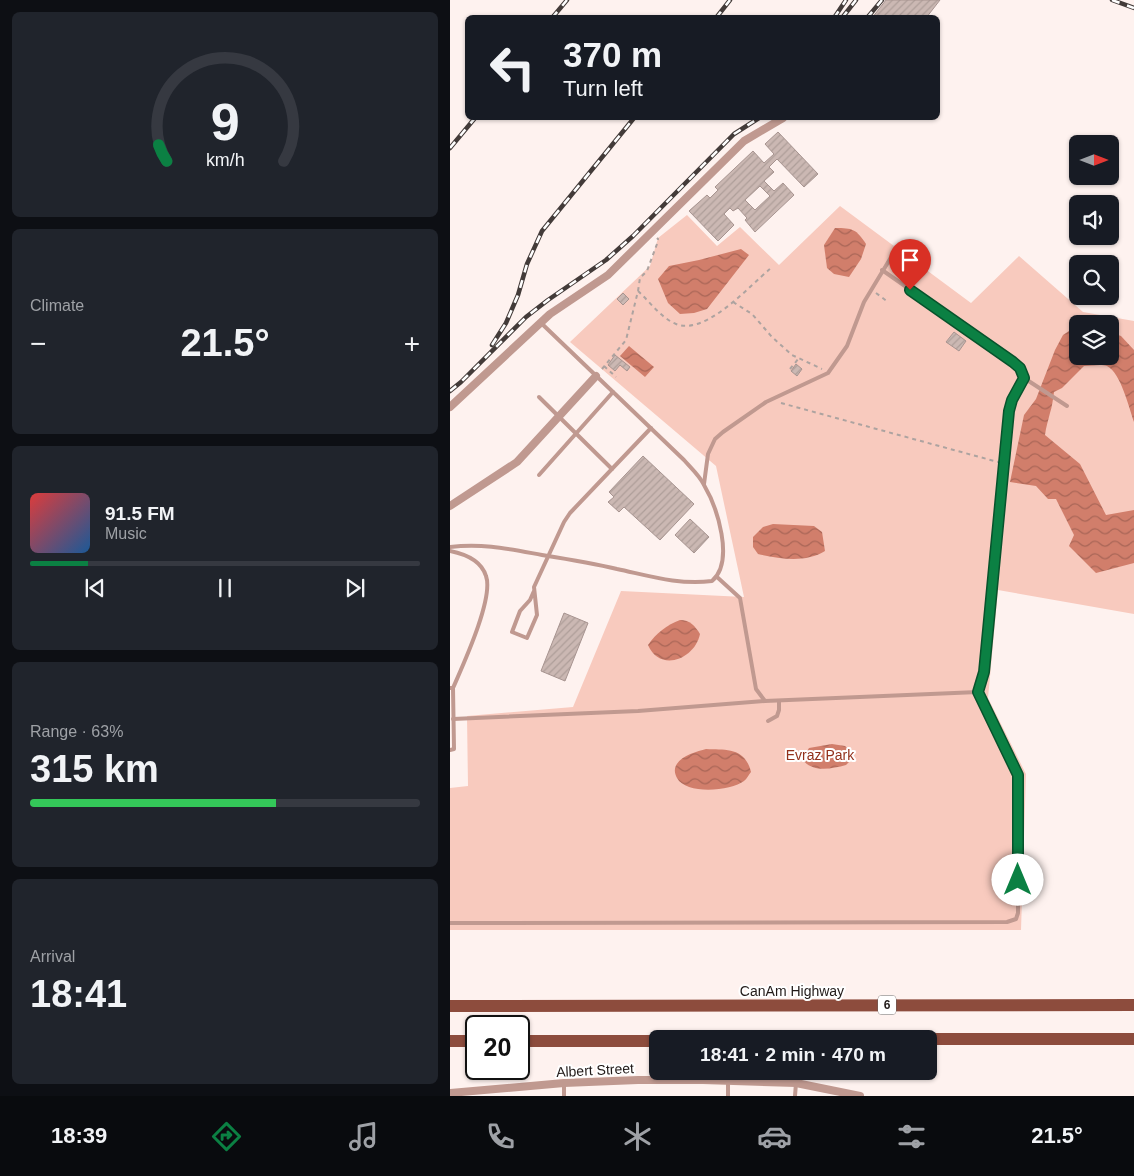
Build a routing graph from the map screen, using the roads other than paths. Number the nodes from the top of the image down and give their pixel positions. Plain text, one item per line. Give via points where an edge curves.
1 (780, 120) edge
2 (893, 254) dead end
3 (882, 270) junction
4 (540, 322) junction
5 (596, 376) junction
6 (1024, 378) junction
7 (613, 392) junction
8 (539, 397) dead end
9 (1065, 405) dead end
10 (450, 407) edge
11 (559, 416) junction
12 (651, 428) junction
13 (576, 434) junction
14 (612, 468) junction
15 (539, 475) dead end
16 (704, 484) junction
17 (450, 506) edge
18 (450, 549) edge
19 (547, 556) junction
20 (717, 577) junction
21 (534, 591) junction
22 (452, 688) edge
23 (978, 692) junction
24 (765, 702) junction
25 (779, 702) junction
26 (453, 719) junction
27 (768, 721) dead end
28 (450, 750) edge
29 (450, 923) edge
30 (1134, 1005) edge
31 (450, 1006) edge
32 (1134, 1038) edge
33 (937, 1039) edge
34 (465, 1041) edge
35 (530, 1041) edge
36 (649, 1041) edge
37 (450, 1042) edge
38 (649, 1080) edge
39 (728, 1080) joint
40 (796, 1083) junction
41 (564, 1084) junction
42 (450, 1093) edge
43 (564, 1096) edge
44 (728, 1096) edge
45 (795, 1096) edge
46 (860, 1096) edge

1 - 4 street via 744,141 608,275
2 - 3 lane
3 - 6 lane via 1008,358 1020,368
3 - 16 lane via 870,289 846,346 828,373 766,402 715,439 708,454
4 - 5 lane
4 - 10 street
5 - 7 lane
5 - 11 street
6 - 9 lane
6 - 23 lane via 1010,404 984,672
7 - 12 lane
7 - 13 lane
8 - 11 lane
11 - 13 lane
11 - 17 street via 517,462
12 - 14 lane
12 - 16 lane
13 - 14 lane
13 - 15 lane
14 - 19 lane via 570,513
16 - 20 lane via 718,519 722,545 723,559
18 - 19 lane via 472,544
18 - 22 lane via 466,554 479,564 486,576 488,590 475,634
19 - 20 lane via 672,581 693,583 712,581
19 - 21 lane
20 - 24 lane via 740,598 756,688
21 - 21 lane via 537,614 527,638 512,632 520,611
22 - 26 lane
23 - 25 lane
23 - 29 lane via 1018,775 1018,913 1012,921
24 - 25 lane
24 - 26 lane
25 - 27 lane via 777,716
26 - 28 lane via 454,749
30 - 31 main road, CanAm Highway / 6
32 - 33 main road
34 - 37 main road
35 - 36 main road
38 - 41 street, Albert Street
39 - 40 street, Albert Street
39 - 44 lane
40 - 45 lane
40 - 46 street, Albert Street
41 - 42 street, Albert Street
41 - 43 lane

